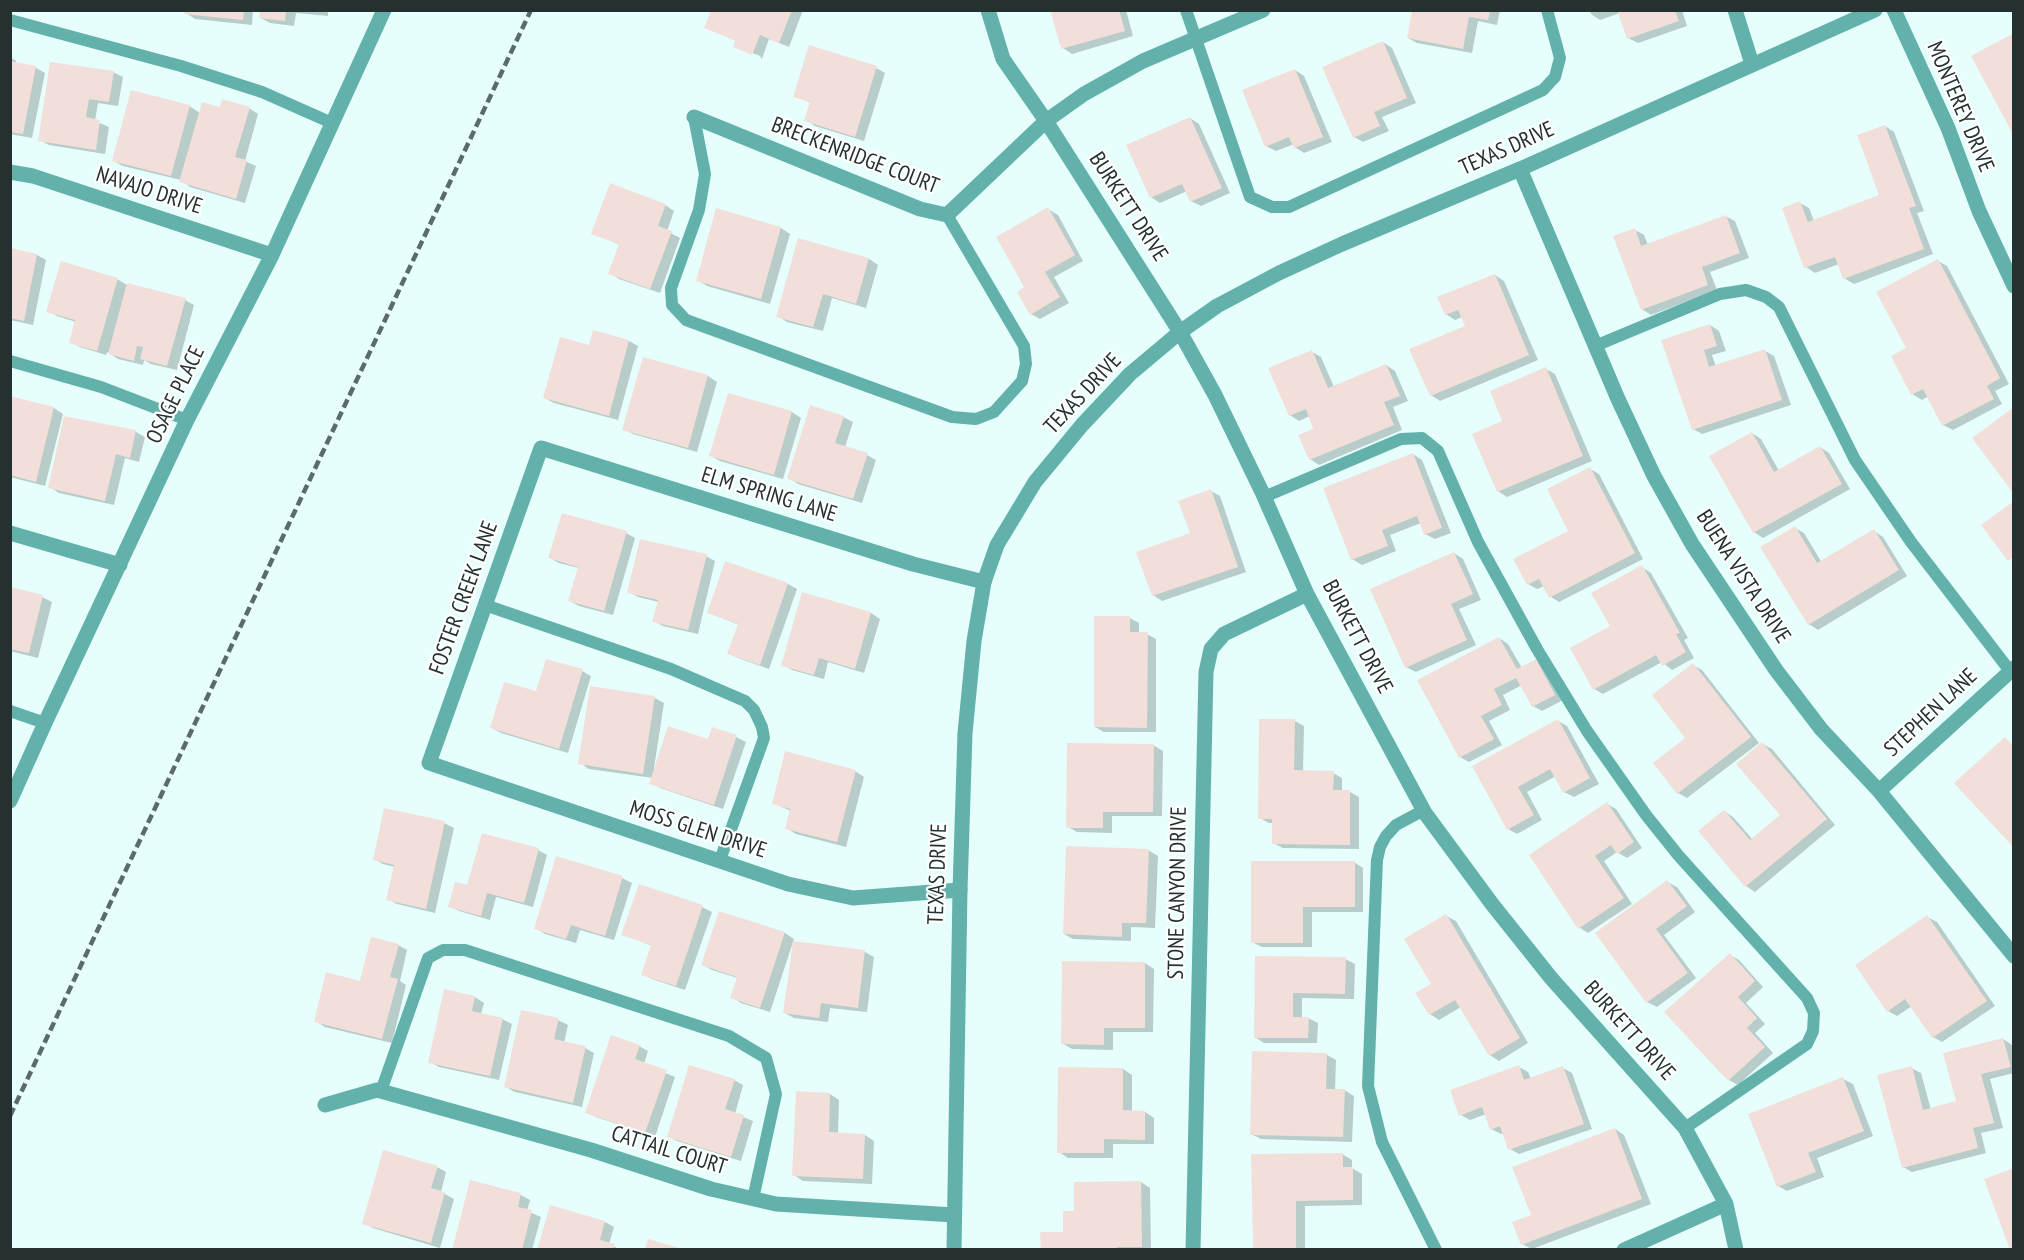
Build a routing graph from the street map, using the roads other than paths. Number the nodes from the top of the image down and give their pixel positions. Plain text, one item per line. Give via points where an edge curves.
1 (384, 10) edge
2 (988, 10) edge
3 (1186, 10) edge
4 (1263, 10) edge
5 (1547, 10) edge
6 (1735, 10) edge
7 (1875, 10) edge
8 (1894, 10) edge
9 (10, 20) edge
10 (1195, 40) junction
11 (1752, 64) junction
12 (694, 117) joint
13 (1046, 121) junction
14 (332, 123) junction
15 (1520, 169) junction
16 (10, 172) edge
17 (947, 215) junction
18 (272, 255) junction
19 (2013, 286) edge
20 (1180, 332) junction
21 (1595, 346) junction
22 (10, 361) edge
23 (187, 420) junction
24 (542, 448) joint
25 (1264, 497) junction
26 (10, 533) edge
27 (120, 565) junction
28 (984, 582) junction
29 (1307, 594) junction
30 (485, 605) junction
31 (2012, 669) edge
32 (10, 711) edge
33 (45, 723) junction
34 (429, 763) joint
35 (1879, 791) junction
36 (10, 801) edge
37 (1424, 810) junction
38 (720, 860) junction
39 (960, 890) junction
40 (2013, 956) edge
41 (379, 1090) junction
42 (325, 1105) dead end
43 (1685, 1128) junction
44 (753, 1199) junction
45 (1726, 1204) junction
46 (954, 1215) junction
47 (954, 1250) edge
48 (1193, 1250) edge
49 (1436, 1250) edge
50 (1624, 1250) edge
51 (1736, 1250) edge

1 - 14 street, OSAGE PLACE
2 - 13 street, BURKETT DRIVE via 1003,59
3 - 10 lane
4 - 10 street, BRECKENRIDGE COURT
5 - 10 lane via 1560,58 1555,77 1543,90 1289,207 1272,207 1250,197
6 - 11 street
7 - 11 street, TEXAS DRIVE
8 - 19 street, MONTEREY DRIVE
9 - 14 lane via 181,66 262,92
10 - 13 street, BRECKENRIDGE COURT via 1143,61
11 - 15 street, TEXAS DRIVE
12 - 17 street, BRECKENRIDGE COURT via 920,209
12 - 17 lane via 705,174 699,210 671,288 672,305 686,320 952,417 976,419 994,412 1022,381 1026,364 1024,346
13 - 17 street, BRECKENRIDGE COURT
13 - 20 street, BURKETT DRIVE
14 - 18 street, OSAGE PLACE
15 - 20 street, TEXAS DRIVE via 1279,273 1217,306
15 - 21 street, BUENA VISTA DRIVE
16 - 18 street, NAVAJO DRIVE via 33,176
18 - 23 street, OSAGE PLACE
20 - 25 street, BURKETT DRIVE
20 - 28 street, TEXAS DRIVE via 1130,374 1035,482 997,545
21 - 31 lane via 1720,294 1746,290 1779,307 1855,460 1911,542
21 - 35 street, BUENA VISTA DRIVE via 1654,476 1692,544 1782,678 1821,729
22 - 23 lane via 101,387
23 - 27 street, OSAGE PLACE
24 - 28 street, ELM SPRING LANE via 913,564
24 - 30 street, FOSTER CREEK LANE
25 - 29 street, BURKETT DRIVE
25 - 43 lane via 1401,440 1422,438 1438,451 1478,542 1587,731 1678,855 1807,998 1814,1013 1807,1044
26 - 27 street
27 - 33 street, OSAGE PLACE
28 - 39 street, TEXAS DRIVE via 965,733
29 - 37 street, BURKETT DRIVE
29 - 48 street, STONE CANYON DRIVE via 1224,634 1211,649 1206,672
30 - 34 street, FOSTER CREEK LANE
30 - 38 lane via 671,669 745,701 754,710 764,738
31 - 35 street, STEPHEN LANE
32 - 33 lane
33 - 36 street, OSAGE PLACE
34 - 38 street, MOSS GLEN DRIVE
35 - 40 street, BUENA VISTA DRIVE
37 - 43 street, BURKETT DRIVE via 1551,978
37 - 49 lane via 1396,825 1380,847 1377,860 1368,1086 1382,1142
38 - 39 street, MOSS GLEN DRIVE via 788,884 853,898
39 - 46 street, TEXAS DRIVE
41 - 42 street
41 - 44 street, CATTAIL COURT
41 - 44 lane via 428,958 443,950 465,950 729,1036 766,1058 776,1094
43 - 45 street, BURKETT DRIVE
44 - 46 street, CATTAIL COURT via 776,1204
45 - 50 street
45 - 51 street, BURKETT DRIVE
46 - 47 street, TEXAS DRIVE

